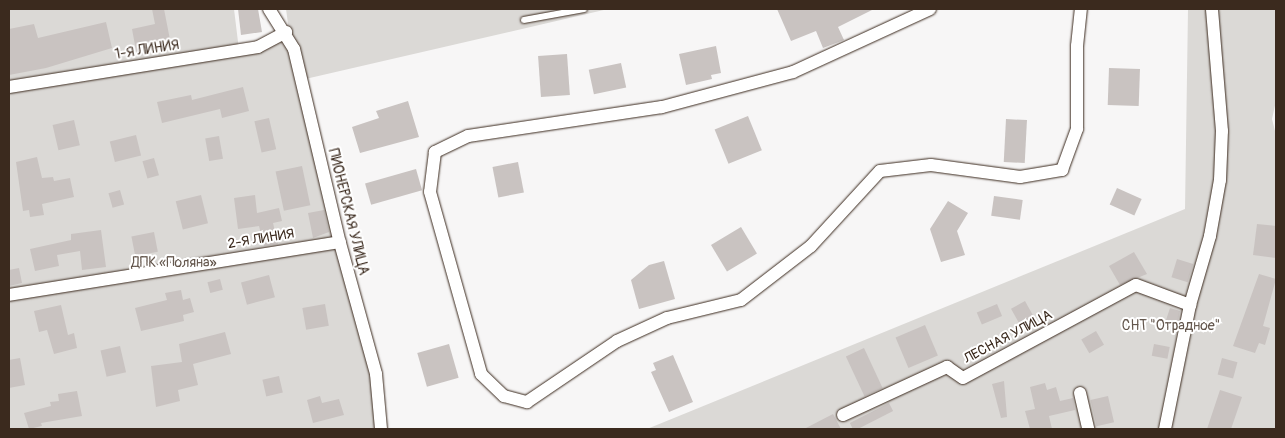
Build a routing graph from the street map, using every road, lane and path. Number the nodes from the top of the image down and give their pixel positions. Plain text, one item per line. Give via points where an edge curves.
1 (269, 9) edge
2 (584, 9) edge
3 (930, 9) edge
4 (1081, 9) edge
5 (1212, 9) edge
6 (524, 20) dead end
7 (286, 32) junction
8 (9, 87) edge
9 (340, 242) junction
10 (9, 295) edge
11 (1190, 305) junction
12 (1080, 393) dead end
13 (843, 415) dead end
14 (381, 429) edge
15 (1088, 429) edge
16 (1165, 429) edge

1 - 7 street, ПИОНЕРСКАЯ УЛИЦА
2 - 6 lane
3 - 4 street via 793,72 662,107 468,136 435,152 430,192 481,374 504,396 527,402 617,341 667,318 741,300 811,246 880,171 931,165 1020,177 1062,170 1077,129 1076,46
5 - 11 street via 1222,131 1220,180 1210,236
7 - 8 street, 1-Я ЛИНИЯ via 258,48
7 - 9 street, ПИОНЕРСКАЯ УЛИЦА via 294,49
9 - 10 street, 2-Я ЛИНИЯ
9 - 14 street, ПИОНЕРСКАЯ УЛИЦА via 376,374
11 - 13 street, ЛЕСНАЯ УЛИЦА via 1136,285 962,378 947,366
11 - 16 street
12 - 15 street

